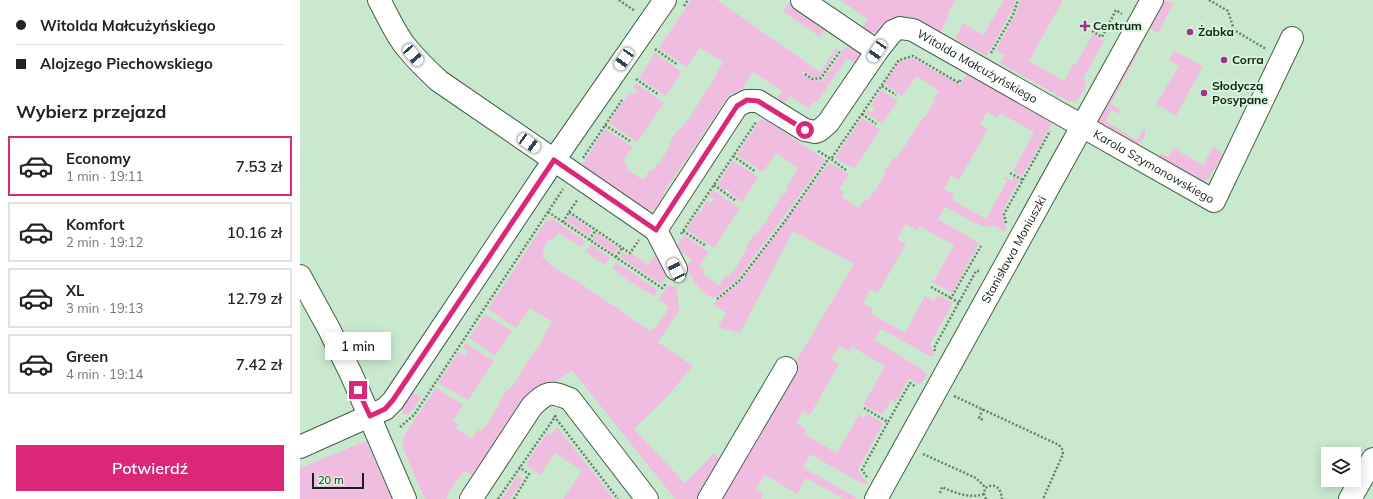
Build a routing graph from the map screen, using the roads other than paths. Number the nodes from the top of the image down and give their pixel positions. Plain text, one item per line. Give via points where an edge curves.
1 (379, 0) edge
2 (665, 0) edge
3 (802, 0) edge
4 (1152, 0) edge
5 (1292, 38) dead end
6 (877, 51) junction
7 (1081, 127) junction
8 (554, 160) junction
9 (648, 234) junction
10 (676, 270) road end
11 (300, 276) edge
12 (786, 368) dead end
13 (370, 416) junction
14 (300, 447) edge
15 (1373, 459) edge
16 (873, 490) edge
17 (405, 499) edge
18 (471, 499) edge
19 (647, 499) edge
20 (709, 499) edge
21 (1350, 499) edge

1 - 8 street via 406,48 439,81
2 - 8 street
3 - 6 street
4 - 7 street, Stanisława Moniuszki
5 - 7 street, Karola Szymanowskiego via 1214,201
6 - 7 street, Witolda Małcużyńskiego via 893,31 900,28 914,30
6 - 9 street, Witolda Małcużyńskiego via 828,123 820,130 805,130 758,101 747,100 737,106
7 - 16 street, Stanisława Moniuszki
8 - 9 street
8 - 13 street via 393,400 385,409
9 - 10 street
11 - 13 street via 329,329
12 - 20 street
13 - 14 street
13 - 17 street
15 - 21 street
18 - 19 street via 532,406 544,395 557,394 570,399

